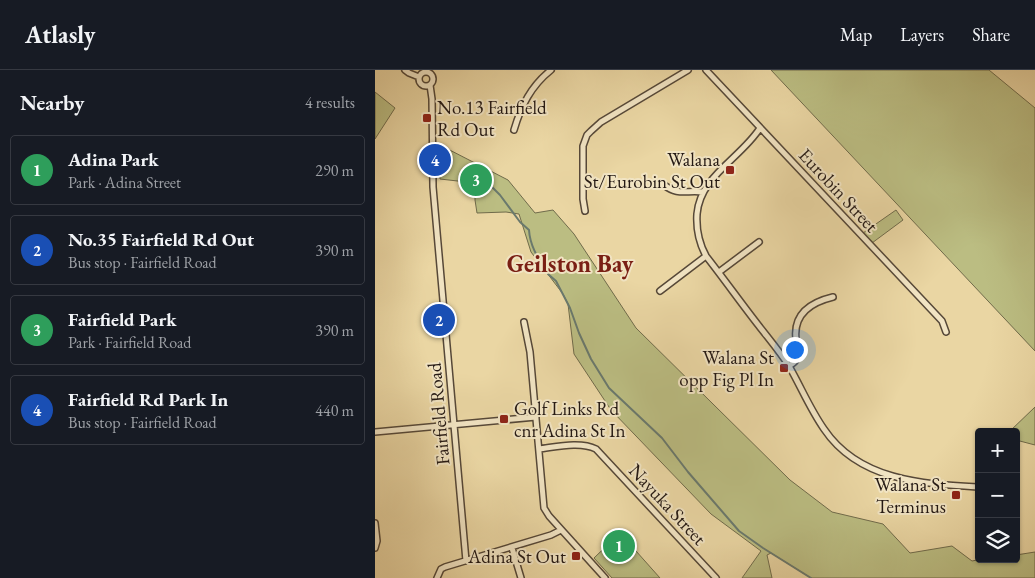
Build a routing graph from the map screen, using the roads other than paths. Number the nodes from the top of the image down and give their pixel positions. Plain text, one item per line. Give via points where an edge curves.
1 (405, 70) edge
2 (551, 70) edge
3 (688, 70) edge
4 (706, 70) edge
5 (430, 71) edge
6 (419, 77) junction
7 (431, 84) junction
8 (760, 128) junction
9 (514, 130) dead end
10 (664, 185) dead end
11 (703, 192) junction
12 (585, 211) dead end
13 (759, 242) dead end
14 (706, 256) junction
15 (719, 272) junction
16 (660, 291) dead end
17 (833, 296) dead end
18 (523, 322) dead end
19 (947, 332) dead end
20 (789, 366) junction
21 (536, 417) junction
22 (454, 425) junction
23 (375, 432) edge
24 (539, 449) junction
25 (975, 488) edge
26 (375, 523) edge
27 (561, 530) junction
28 (375, 548) edge
29 (512, 548) junction
30 (466, 561) junction
31 (437, 578) edge
32 (521, 578) edge
33 (605, 578) edge
34 (716, 578) edge

1 - 6 street
2 - 9 street via 530,93
3 - 12 street via 601,122 587,135 582,150
4 - 8 street, Eurobin Street
5 - 6 street
5 - 7 street
6 - 7 street via 423,86
7 - 22 street, Fairfield Road via 432,179
8 - 11 street
8 - 19 street, Eurobin Street via 942,321
10 - 11 street via 675,192
11 - 14 street via 697,211 697,229
13 - 15 street
14 - 15 street
14 - 16 street
15 - 20 street
17 - 20 street via 814,303 802,315 795,334 797,358
18 - 21 street via 530,352
20 - 25 street via 825,431 858,462 904,480
21 - 22 street
21 - 24 street
22 - 23 street
22 - 30 street, Fairfield Road
24 - 27 street via 544,508
24 - 34 street, Nayuka Street via 579,445 596,450
26 - 28 street
27 - 29 street
27 - 33 street
29 - 30 street
29 - 32 street
30 - 31 street via 441,569

